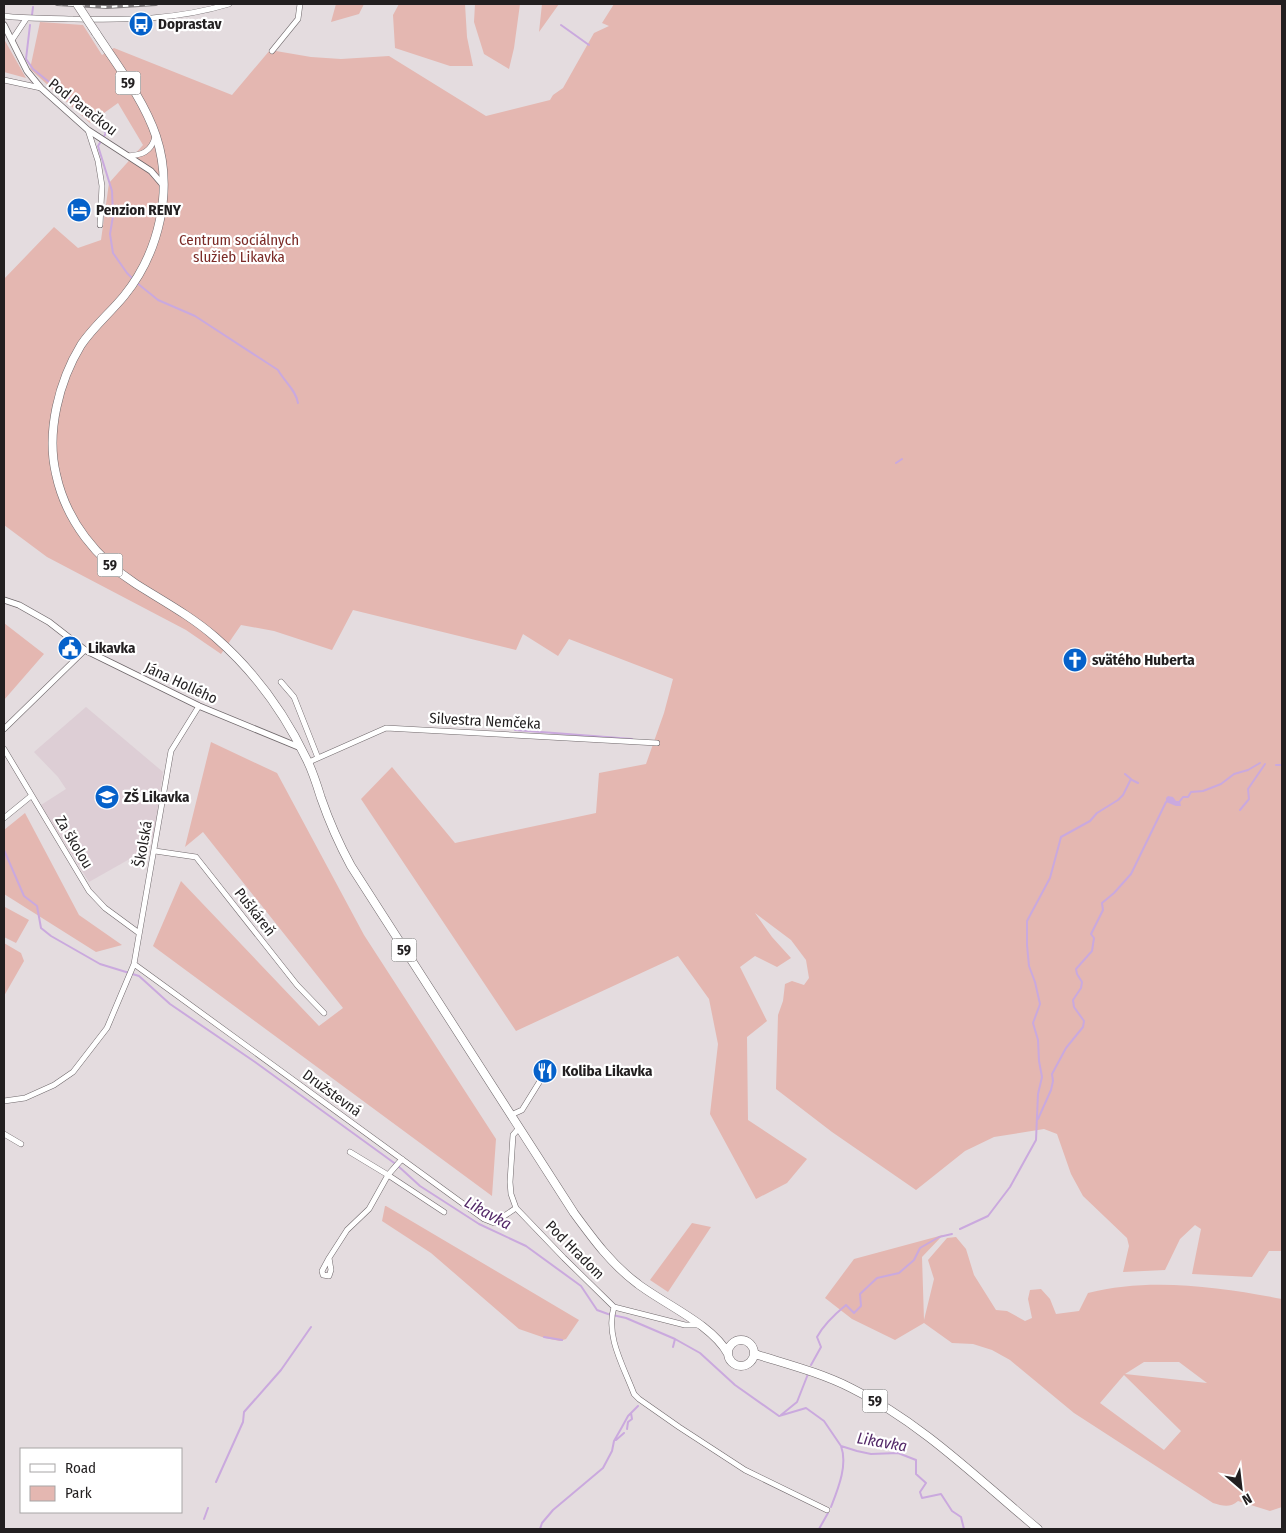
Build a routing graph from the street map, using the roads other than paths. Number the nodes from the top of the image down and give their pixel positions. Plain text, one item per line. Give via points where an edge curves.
1 (77, 4) edge
2 (229, 4) edge
3 (300, 4) edge
4 (4, 16) edge
5 (26, 19) junction
6 (4, 25) edge
7 (12, 40) junction
8 (272, 51) dead end
9 (4, 80) edge
10 (41, 88) junction
11 (88, 130) junction
12 (156, 135) junction
13 (127, 156) junction
14 (163, 185) junction
15 (100, 225) dead end
16 (4, 600) edge
17 (85, 650) junction
18 (281, 682) dead end
19 (199, 706) junction
20 (4, 729) edge
21 (657, 743) dead end
22 (301, 748) junction
23 (4, 749) edge
24 (318, 758) junction
25 (309, 762) junction
26 (32, 796) junction
27 (4, 818) edge
28 (155, 851) junction
29 (139, 934) junction
30 (134, 964) junction
31 (324, 1012) dead end
32 (540, 1081) dead end
33 (4, 1101) edge
34 (511, 1115) junction
35 (519, 1128) junction
36 (4, 1134) edge
37 (21, 1144) dead end
38 (350, 1152) dead end
39 (402, 1159) junction
40 (388, 1175) junction
41 (516, 1208) junction
42 (444, 1212) dead end
43 (328, 1258) dead end
44 (613, 1312) junction
45 (700, 1325) junction
46 (735, 1341) junction
47 (719, 1342) junction
48 (754, 1352) junction
49 (728, 1354) junction
50 (749, 1364) junction
51 (798, 1367) junction
52 (827, 1510) dead end
53 (1038, 1529) edge

1 - 12 main road, 59, bridge via 142,106
2 - 5 street via 175,17
3 - 8 street via 298,19
4 - 5 street
5 - 7 street
6 - 7 street
7 - 10 street via 27,71
9 - 10 street, Pod Paračkou
10 - 11 street, Pod Paračkou
11 - 13 street, Pod Paračkou
11 - 15 street via 102,186
12 - 13 street via 148,151
12 - 14 main road, 59
13 - 14 street, Pod Paračkou via 151,172
14 - 22 main road, 59 via 160,217 145,265 125,295 92,331 71,365 54,423 54,468 62,495 94,548 136,584 205,629 239,660 276,707
16 - 17 street, Jána Hollého via 49,622
17 - 19 street, Jána Hollého
17 - 20 street
18 - 24 street via 294,697
19 - 22 street, Jána Hollého
19 - 28 street, Školská via 171,751
21 - 24 street, Silvestra Nemčeka via 386,728
22 - 25 main road, 59
23 - 26 street, Za školou
24 - 25 street, Silvestra Nemčeka
25 - 34 main road, 59 via 329,821 351,866
26 - 27 street
26 - 29 street, Za školou via 89,891
28 - 29 street, Školská
28 - 31 street, Puškáreň via 196,857 297,985
29 - 30 street, Školská
30 - 33 street, Školská via 107,1028 73,1072 25,1098
30 - 39 street, Družstevná
32 - 34 street via 522,1110
34 - 35 main road, 59
35 - 41 street via 512,1135 510,1182
35 - 45 main road, 59 via 574,1213 604,1252 636,1283
36 - 37 street
38 - 40 street
39 - 40 street
39 - 41 street, Družstevná via 494,1224
40 - 42 street
40 - 43 street via 369,1209 347,1230
41 - 44 street, Pod Hradom
44 - 45 street
44 - 52 street via 613,1338 634,1394 639,1399 745,1470
45 - 47 main road, 59
46 - 47 main road
46 - 48 main road, 59 via 749,1342
46 - 49 main road
47 - 49 main road, 59
48 - 50 main road
48 - 51 main road, 59
49 - 50 main road, 59 via 734,1364
50 - 51 main road, 59
51 - 53 main road, 59 via 853,1388 910,1423

